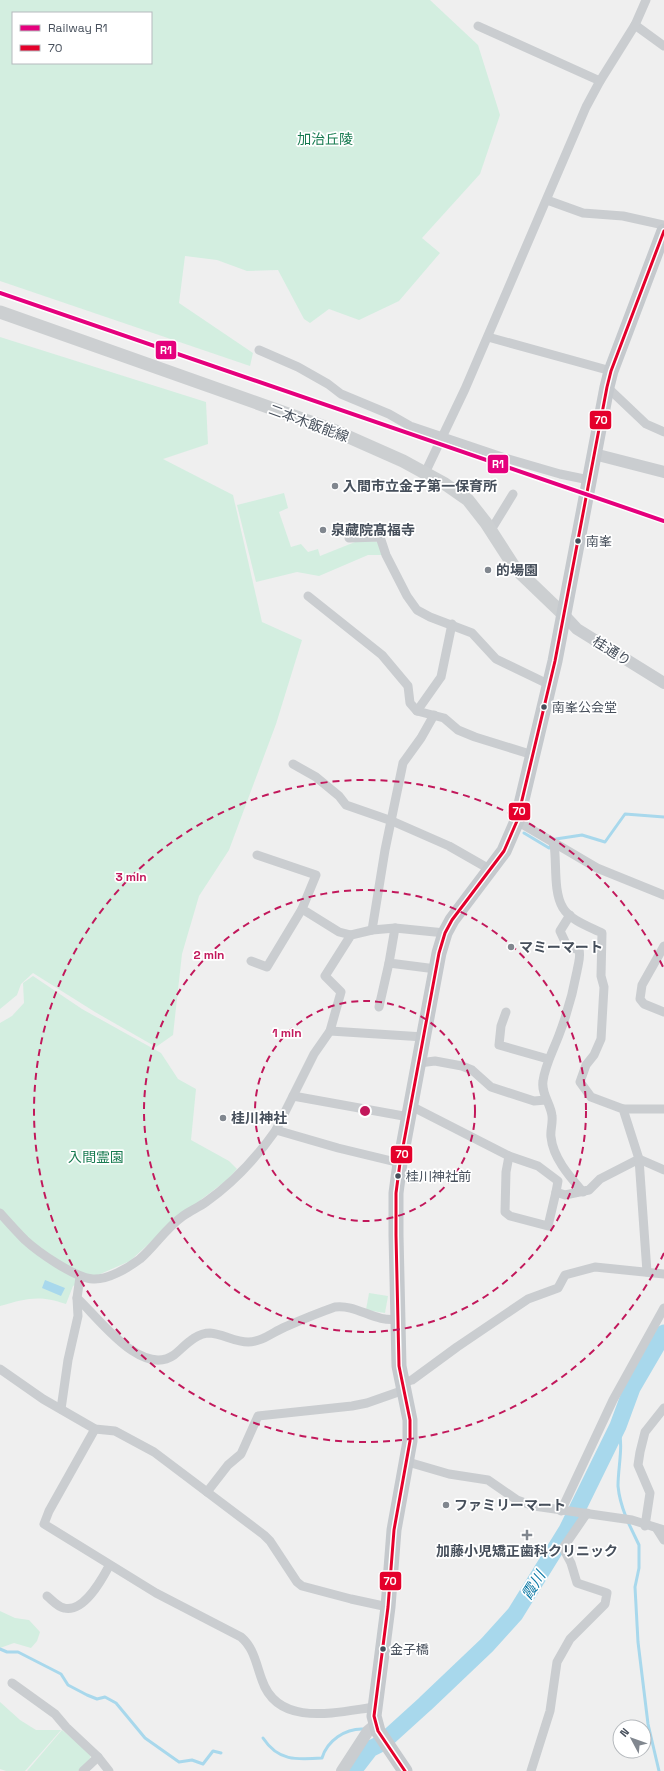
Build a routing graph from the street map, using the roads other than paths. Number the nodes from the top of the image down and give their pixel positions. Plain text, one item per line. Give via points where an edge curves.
1 (646, 0) edge
2 (635, 25) junction
3 (478, 26) dead end
4 (664, 46) edge
5 (600, 81) junction
6 (547, 200) junction
7 (664, 225) edge
8 (664, 232) edge
9 (0, 312) edge
10 (488, 337) junction
11 (259, 350) dead end
12 (611, 370) junction
13 (607, 387) junction
14 (664, 432) edge
15 (443, 437) junction
16 (594, 454) junction
17 (664, 472) edge
18 (425, 473) junction
19 (589, 480) junction
20 (513, 494) dead end
21 (491, 530) junction
22 (349, 538) dead end
23 (308, 596) dead end
24 (564, 616) junction
25 (452, 624) junction
26 (664, 683) edge
27 (550, 686) junction
28 (417, 711) junction
29 (434, 715) junction
30 (534, 755) junction
31 (293, 764) dead end
32 (392, 820) junction
33 (517, 822) junction
34 (554, 844) junction
35 (257, 854) dead end
36 (491, 870) junction
37 (664, 895) edge
38 (302, 909) junction
39 (570, 914) junction
40 (395, 928) junction
41 (372, 930) junction
42 (445, 933) junction
43 (351, 935) junction
44 (664, 946) edge
45 (251, 961) dead end
46 (389, 964) junction
47 (436, 969) junction
48 (379, 1007) dead end
49 (506, 1012) dead end
50 (664, 1012) edge
51 (330, 1031) junction
52 (424, 1037) junction
53 (548, 1059) junction
54 (419, 1063) junction
55 (293, 1096) junction
56 (546, 1100) junction
57 (623, 1109) junction
58 (664, 1109) edge
59 (410, 1112) junction
60 (276, 1130) junction
61 (509, 1156) junction
62 (639, 1159) junction
63 (400, 1163) junction
64 (664, 1170) edge
65 (556, 1192) junction
66 (583, 1192) junction
67 (1, 1217) edge
68 (647, 1272) junction
69 (664, 1274) edge
70 (80, 1276) junction
71 (77, 1298) junction
72 (664, 1308) edge
73 (398, 1319) junction
74 (0, 1369) edge
75 (403, 1386) junction
76 (664, 1408) edge
77 (61, 1409) junction
78 (95, 1429) junction
79 (408, 1462) junction
80 (207, 1492) junction
81 (564, 1512) junction
82 (584, 1513) junction
83 (645, 1526) junction
84 (661, 1530) edge
85 (664, 1540) edge
86 (109, 1566) junction
87 (47, 1596) dead end
88 (388, 1607) junction
89 (12, 1683) dead end
90 (375, 1707) junction
91 (381, 1735) junction
92 (98, 1757) junction
93 (83, 1771) edge
94 (110, 1771) edge
95 (342, 1771) edge
96 (405, 1771) edge
97 (531, 1771) edge

1 - 2 street
2 - 4 street
2 - 5 street
3 - 5 street
5 - 6 street
6 - 7 street via 583,213 623,216
6 - 10 street
8 - 12 main road
9 - 18 main road, 二本木飯能線 via 333,430
10 - 12 street
10 - 15 street
11 - 15 street via 298,367 341,394 410,426
12 - 13 main road
13 - 14 street via 646,424
13 - 16 main road
15 - 18 street
15 - 19 street via 560,474
16 - 17 street
16 - 19 main road
18 - 21 main road, 二本木飯能線 via 468,500
19 - 24 main road
20 - 21 street
21 - 24 main road, 二本木飯能線 via 515,568
22 - 25 street via 380,537 386,555 417,610 430,618
23 - 28 street via 382,655 408,686 410,703
24 - 26 street, 桂通り via 577,629
24 - 27 main road
25 - 27 street via 472,633 496,660
25 - 28 street via 441,677
27 - 30 main road
28 - 29 street
29 - 30 street via 444,718 458,730 475,737
29 - 32 street via 403,763
30 - 33 main road
31 - 32 street via 316,777 346,805
32 - 36 street via 450,846
32 - 41 street
33 - 34 street
33 - 36 main road via 504,851
34 - 37 street via 597,868
34 - 39 street via 557,890 563,909
35 - 38 street via 316,875
36 - 42 main road via 459,909
38 - 43 street via 339,932
38 - 45 street via 267,967
39 - 53 street via 560,931 567,946 579,950 578,966 572,998
39 - 57 street via 602,934 601,976 604,987 601,1039 586,1065 580,1082 591,1097
40 - 41 street
40 - 42 street
40 - 46 street
41 - 43 street
42 - 47 main road
43 - 51 street via 325,976 342,992
44 - 50 street via 642,985 640,999 644,1004
46 - 47 street
46 - 48 street
47 - 52 main road
49 - 53 street via 499,1034 499,1045
51 - 52 street
51 - 55 street via 314,1054
52 - 54 main road
53 - 56 street via 543,1084
54 - 56 street via 435,1061 462,1066 472,1070 491,1087 534,1101
54 - 59 main road
55 - 59 street
55 - 60 street
56 - 66 street via 551,1108 551,1138 561,1165
57 - 58 street
57 - 62 street
59 - 61 street
59 - 63 main road
60 - 63 street
60 - 70 street via 228,1185 183,1216 134,1263 102,1278
61 - 65 street via 538,1166 558,1181
61 - 65 street via 505,1212 510,1216 548,1226
62 - 64 street
62 - 66 street via 600,1179 589,1190
62 - 68 street
63 - 73 main road via 396,1193
65 - 66 street via 565,1195
67 - 70 street via 26,1240
68 - 69 street
68 - 75 street via 595,1267 565,1275 558,1288 528,1299
70 - 71 street
71 - 73 street via 127,1346 141,1356 155,1361 173,1355 193,1339 209,1333 248,1342 262,1339 336,1307 344,1306 371,1317
71 - 77 street via 78,1316
72 - 81 street via 613,1400
73 - 75 main road via 399,1366
74 - 77 street via 10,1378
75 - 79 main road via 410,1420
75 - 80 street via 366,1403 352,1406 258,1416 241,1454 228,1465
76 - 83 street via 645,1432 640,1452 638,1465 650,1493
77 - 78 street
78 - 80 street via 115,1431 137,1441
78 - 86 street via 44,1524
79 - 81 street via 449,1474 488,1480 517,1500
79 - 88 main road via 394,1530
80 - 88 street via 267,1538 302,1586
81 - 82 street
82 - 83 street via 632,1520
82 - 97 street via 563,1548 577,1583 607,1593 605,1604 570,1639 557,1662 550,1711
83 - 84 street
84 - 85 street
86 - 87 street via 93,1593 73,1608 65,1609
86 - 90 street via 241,1637 251,1648 265,1689 275,1702 285,1709 324,1713
88 - 90 main road
89 - 92 street via 55,1714
90 - 91 main road
91 - 95 street via 368,1731
91 - 96 main road
92 - 93 street
92 - 94 street

